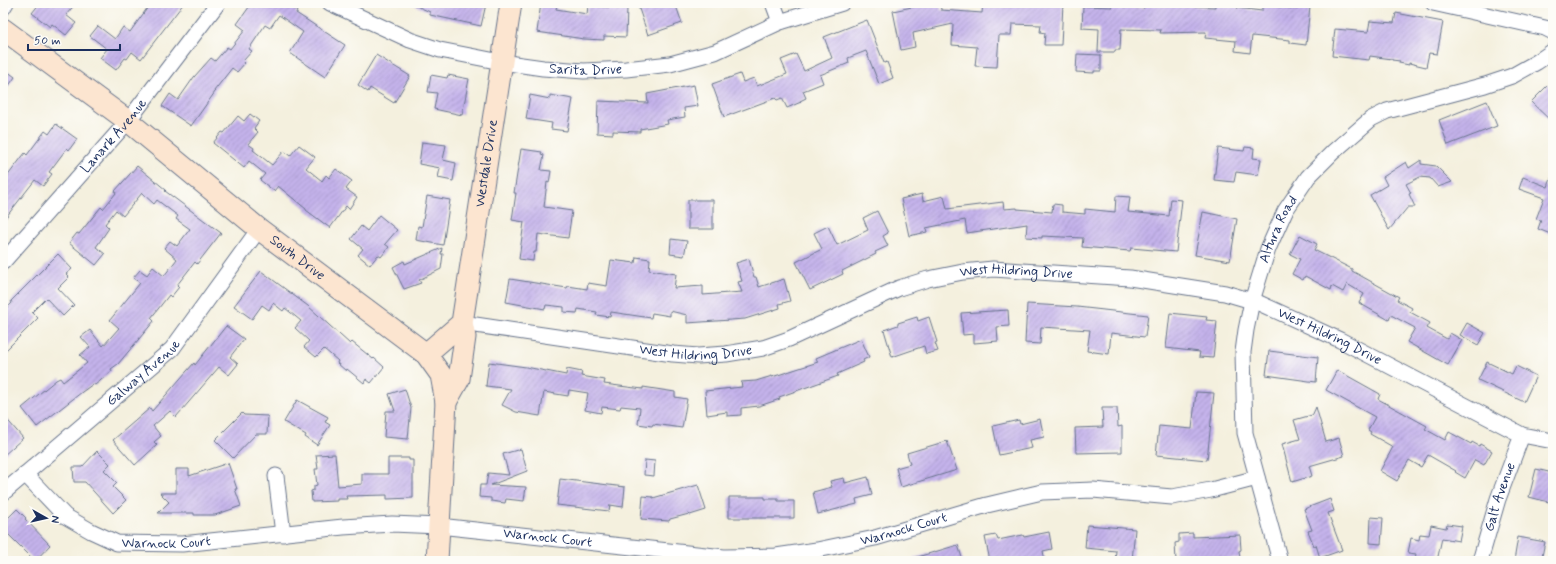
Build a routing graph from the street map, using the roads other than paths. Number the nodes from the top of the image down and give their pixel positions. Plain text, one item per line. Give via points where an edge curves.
1 (6, 3) edge
2 (218, 3) edge
3 (330, 3) edge
4 (511, 3) edge
5 (773, 3) edge
6 (842, 3) edge
7 (1433, 3) edge
8 (3, 8) edge
9 (780, 22) junction
10 (3, 29) edge
11 (1553, 32) edge
12 (1553, 51) edge
13 (501, 62) junction
14 (128, 121) junction
15 (259, 229) junction
16 (3, 262) edge
17 (1252, 301) junction
18 (462, 323) junction
19 (426, 354) junction
20 (446, 402) junction
21 (1522, 435) junction
22 (1553, 441) edge
23 (25, 474) junction
24 (276, 476) dead end
25 (1257, 478) junction
26 (3, 493) edge
27 (439, 526) junction
28 (283, 534) junction
29 (437, 561) edge
30 (1280, 561) edge
31 (1480, 561) edge

1 - 8 street
2 - 14 street, Lanark Avenue
3 - 13 street, Sarita Drive via 410,40 440,50
4 - 13 street, Westdale Drive
5 - 9 street
6 - 9 street, Sarita Drive
7 - 11 street via 1545,28
9 - 13 street, Sarita Drive via 715,52 670,64 584,71
10 - 14 street, South Drive
12 - 17 street, Altura Road via 1512,76 1387,111 1371,119 1308,177 1285,211 1268,248
13 - 18 street, Westdale Drive
14 - 15 street, South Drive
14 - 16 street, Lanark Avenue
15 - 19 street, South Drive
15 - 23 street, Galway Avenue via 172,349
17 - 18 street, West Hildring Drive via 1226,293 1130,278 993,269 928,279 899,288 789,339 762,348 698,356
17 - 21 street, West Hildring Drive via 1340,340
17 - 25 street, Altura Road via 1243,352 1243,391 1245,433
18 - 19 street
18 - 20 street, Westdale Drive via 465,337 459,379
19 - 20 street, South Drive via 441,375
20 - 27 street, South Drive
21 - 22 street, West Hildring Drive
21 - 31 street, Galt Avenue via 1498,499
23 - 26 street, Galway Avenue
23 - 28 street, Warnock Court via 65,516 117,543 182,544
24 - 28 street
25 - 27 street, Warnock Court via 1172,497 1093,490 1042,492 987,505 875,538 776,556 724,557
25 - 30 street, Altura Road
27 - 28 street, Warnock Court via 392,524
27 - 29 street, South Drive

